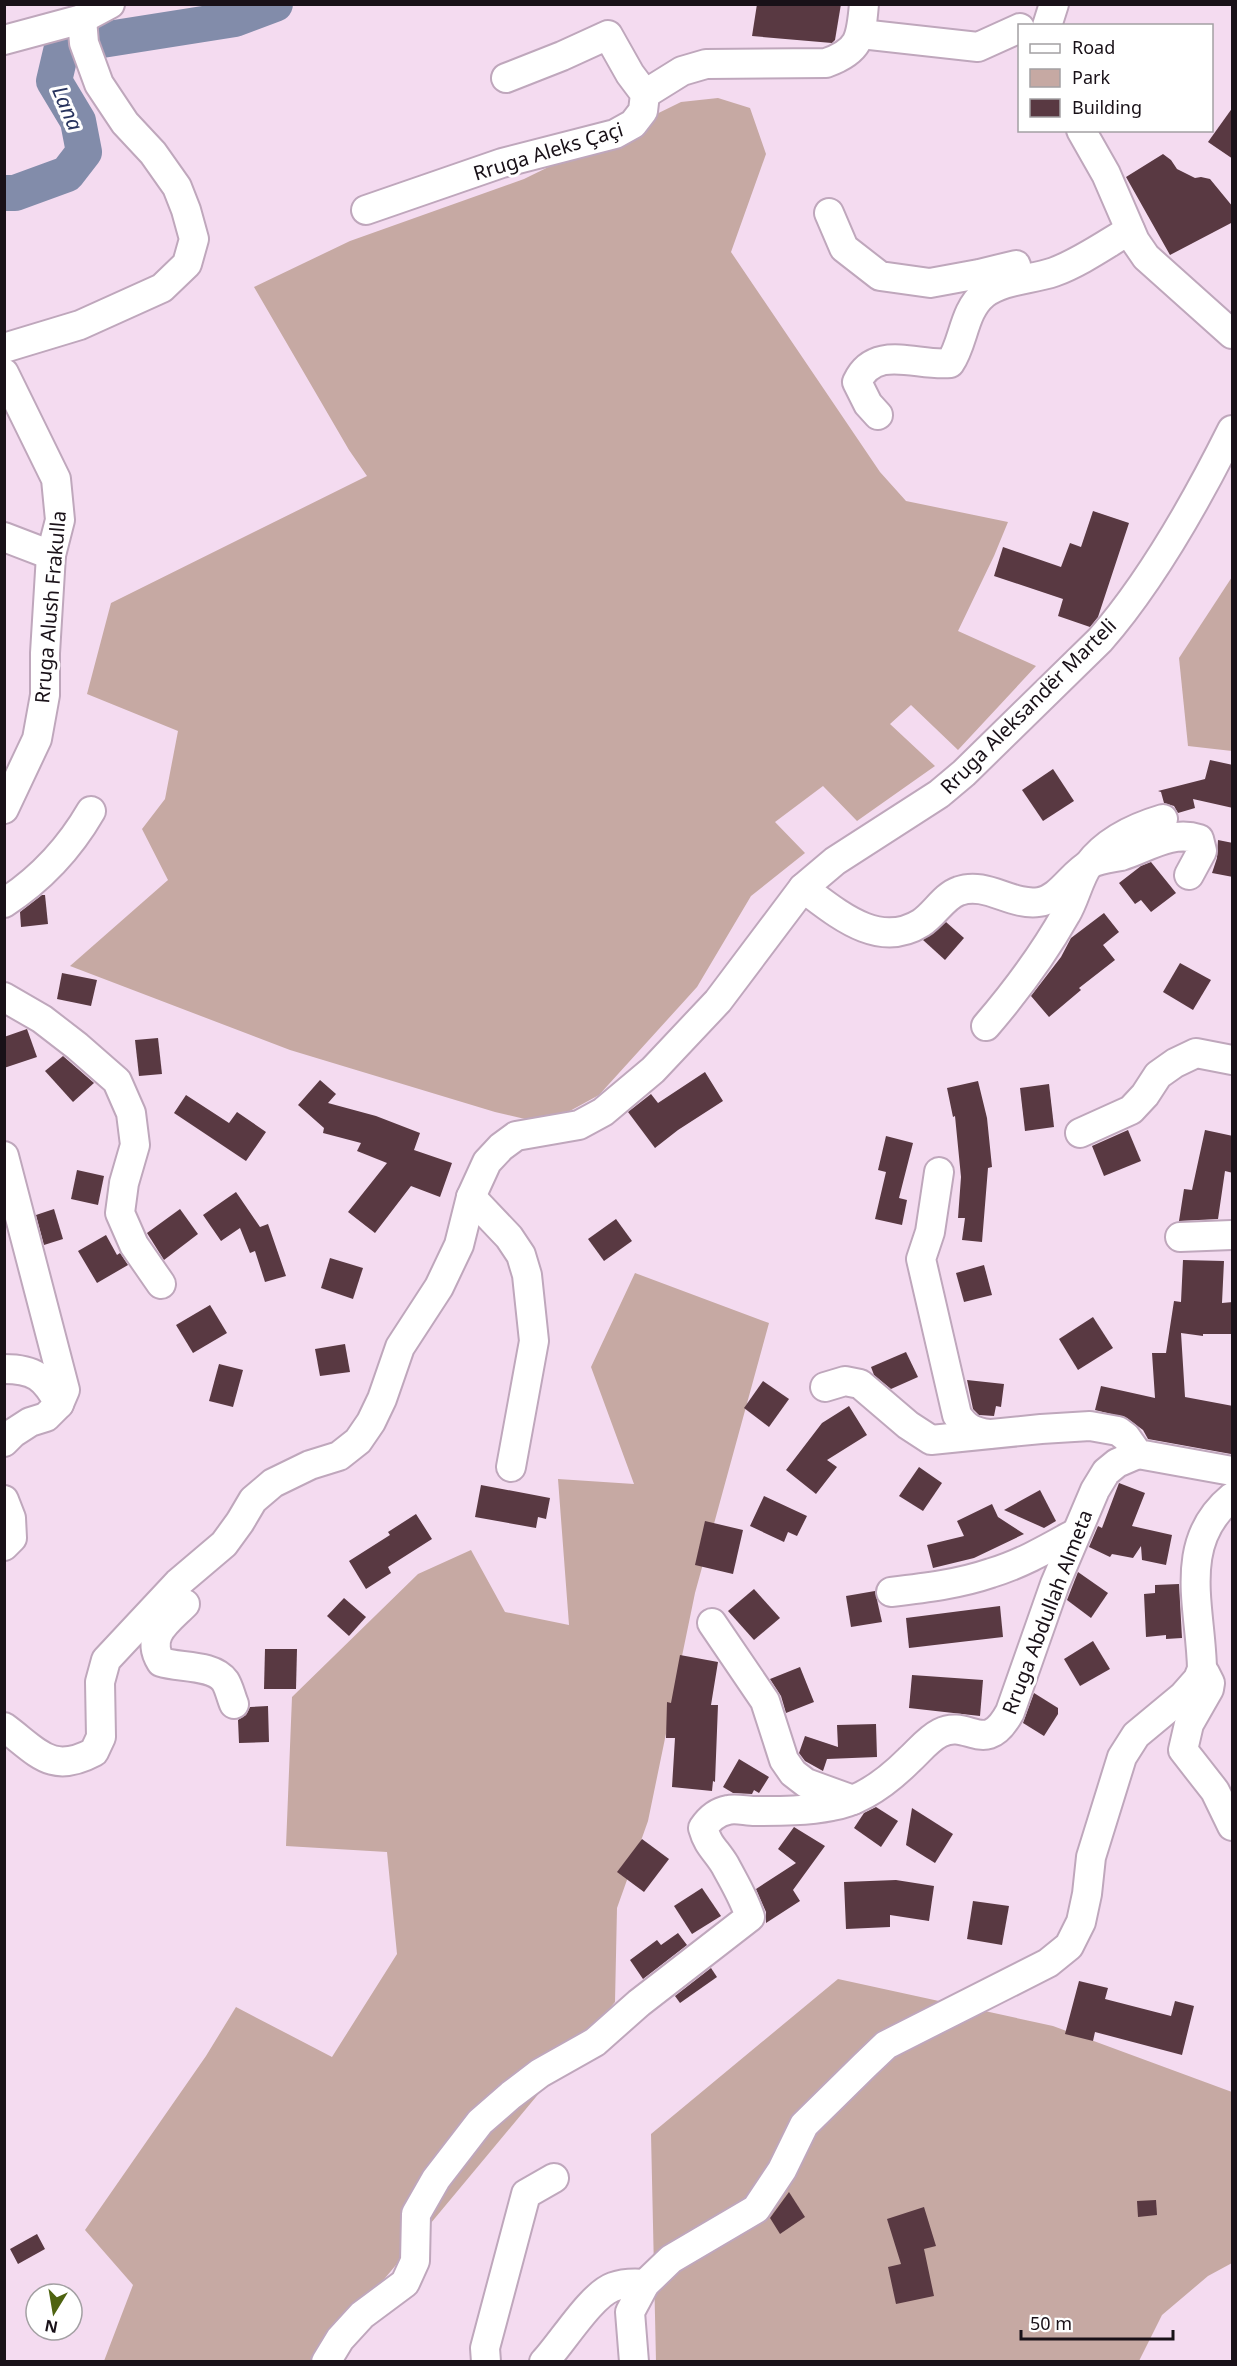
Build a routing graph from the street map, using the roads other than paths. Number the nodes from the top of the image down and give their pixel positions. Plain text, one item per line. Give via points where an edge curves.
1 (110, 4) edge
2 (864, 4) edge
3 (82, 18) junction
4 (1018, 29) edge
5 (861, 34) junction
6 (4, 40) edge
7 (506, 78) dead end
8 (645, 94) junction
9 (1082, 132) edge
10 (366, 210) dead end
11 (829, 213) dead end
12 (1127, 223) junction
13 (1233, 334) edge
14 (4, 348) edge
15 (4, 373) edge
16 (878, 415) dead end
17 (1233, 430) edge
18 (4, 537) edge
19 (51, 555) junction
20 (4, 809) edge
21 (91, 811) dead end
22 (1162, 819) dead end
23 (1089, 864) junction
24 (1189, 875) dead end
25 (803, 888) junction
26 (4, 903) edge
27 (4, 997) edge
28 (986, 1026) dead end
29 (1233, 1060) edge
30 (1080, 1133) dead end
31 (6, 1171) edge
32 (939, 1172) dead end
33 (471, 1197) junction
34 (1233, 1235) edge
35 (1180, 1237) dead end
36 (161, 1284) dead end
37 (4, 1370) edge
38 (825, 1387) dead end
39 (59, 1404) junction
40 (989, 1434) junction
41 (4, 1442) edge
42 (1138, 1454) junction
43 (511, 1467) dead end
44 (1233, 1472) edge
45 (1233, 1497) edge
46 (4, 1500) edge
47 (1074, 1534) junction
48 (4, 1546) edge
49 (206, 1560) junction
50 (891, 1592) dead end
51 (712, 1623) dead end
52 (1202, 1669) junction
53 (234, 1704) dead end
54 (4, 1727) edge
55 (853, 1800) junction
56 (1233, 1826) edge
57 (554, 2178) dead end
58 (645, 2284) junction
59 (326, 2361) edge
60 (486, 2361) edge
61 (544, 2361) edge
62 (634, 2361) edge

1 - 3 street
2 - 5 street
3 - 6 street
3 - 14 street via 84,43 99,84 124,123 153,153 177,187 194,239 187,264 162,288 80,324
4 - 5 street via 978,47
5 - 8 street via 852,50 826,63 706,64 682,71
7 - 8 street via 608,35
8 - 10 street, Rruga Aleks Çaçi via 643,111 633,124 615,134 502,163
9 - 12 street
11 - 12 street via 844,248 880,276 930,283 1065,250
12 - 13 street via 1146,257
12 - 16 street via 1053,272 1003,284 984,294 950,363 899,359 868,366 857,382
15 - 19 street, Rruga Alush Frakulla via 56,479 60,520
17 - 25 street, Rruga Aleksandër Marteli via 1169,543 1100,640 939,794 835,861
18 - 19 street
19 - 20 street, Rruga Alush Frakulla via 45,695 37,739
21 - 26 street via 60,856
22 - 23 street via 1126,832
23 - 24 street via 1165,839 1188,836 1199,840 1202,851
23 - 25 street via 1040,902 972,888 956,891 922,922 905,931 883,933 837,914
23 - 28 street via 1068,912 1040,958
25 - 33 street, Rruga Aleksandër Marteli via 718,1002 653,1070 603,1112 579,1125 516,1136 487,1162
27 - 36 street via 42,1019 117,1081 131,1113 135,1145 120,1213 134,1245
29 - 30 street via 1196,1053 1175,1063 1158,1075 1131,1110
31 - 39 street via 66,1390
32 - 40 street via 930,1232 921,1259 957,1415 973,1432
33 - 43 street via 509,1237 521,1255 527,1275 534,1341
33 - 49 street, Rruga Aleksandër Marteli via 459,1245 439,1287 400,1347 371,1422 357,1441 339,1455 273,1483 253,1500 224,1544
34 - 35 street
37 - 39 street via 23,1369 35,1374 50,1386
38 - 40 street via 845,1381 860,1384 931,1440
39 - 41 street via 46,1417 21,1428
40 - 42 street via 1079,1425 1105,1428 1126,1437
42 - 44 street
42 - 47 street, Rruga Abdullah Almeta via 1106,1472
45 - 52 street via 1210,1523 1197,1551 1195,1577
46 - 48 street via 11,1518 12,1538
47 - 50 street via 991,1574
47 - 55 street, Rruga Abdullah Almeta via 1004,1724 991,1734 948,1730 939,1734 897,1772
49 - 53 street via 193,1595 154,1640 154,1652 160,1662 212,1671 225,1680
49 - 54 street, Rruga Aleksandër Marteli via 178,1583 106,1660 100,1682 101,1737 94,1752 75,1760 52,1761
51 - 55 street via 765,1701 784,1760 793,1773 806,1783
52 - 56 street via 1209,1689 1190,1724 1183,1750 1215,1791
52 - 58 street via 1183,1696 1136,1735 1122,1757 1091,1857 1081,1922 1069,1946 1048,1963 886,2045 804,2125 782,2170 756,2209 671,2259
55 - 59 street, Rruga Abdullah Almeta via 797,1811 728,1810 711,1817 702,1828 707,1843 724,1863 750,1917 595,2042 540,2073 480,2122 436,2179 416,2214 415,2261 405,2283 362,2315
57 - 60 street via 526,2194 485,2349
58 - 61 street via 612,2287 597,2297
58 - 62 street via 630,2312

